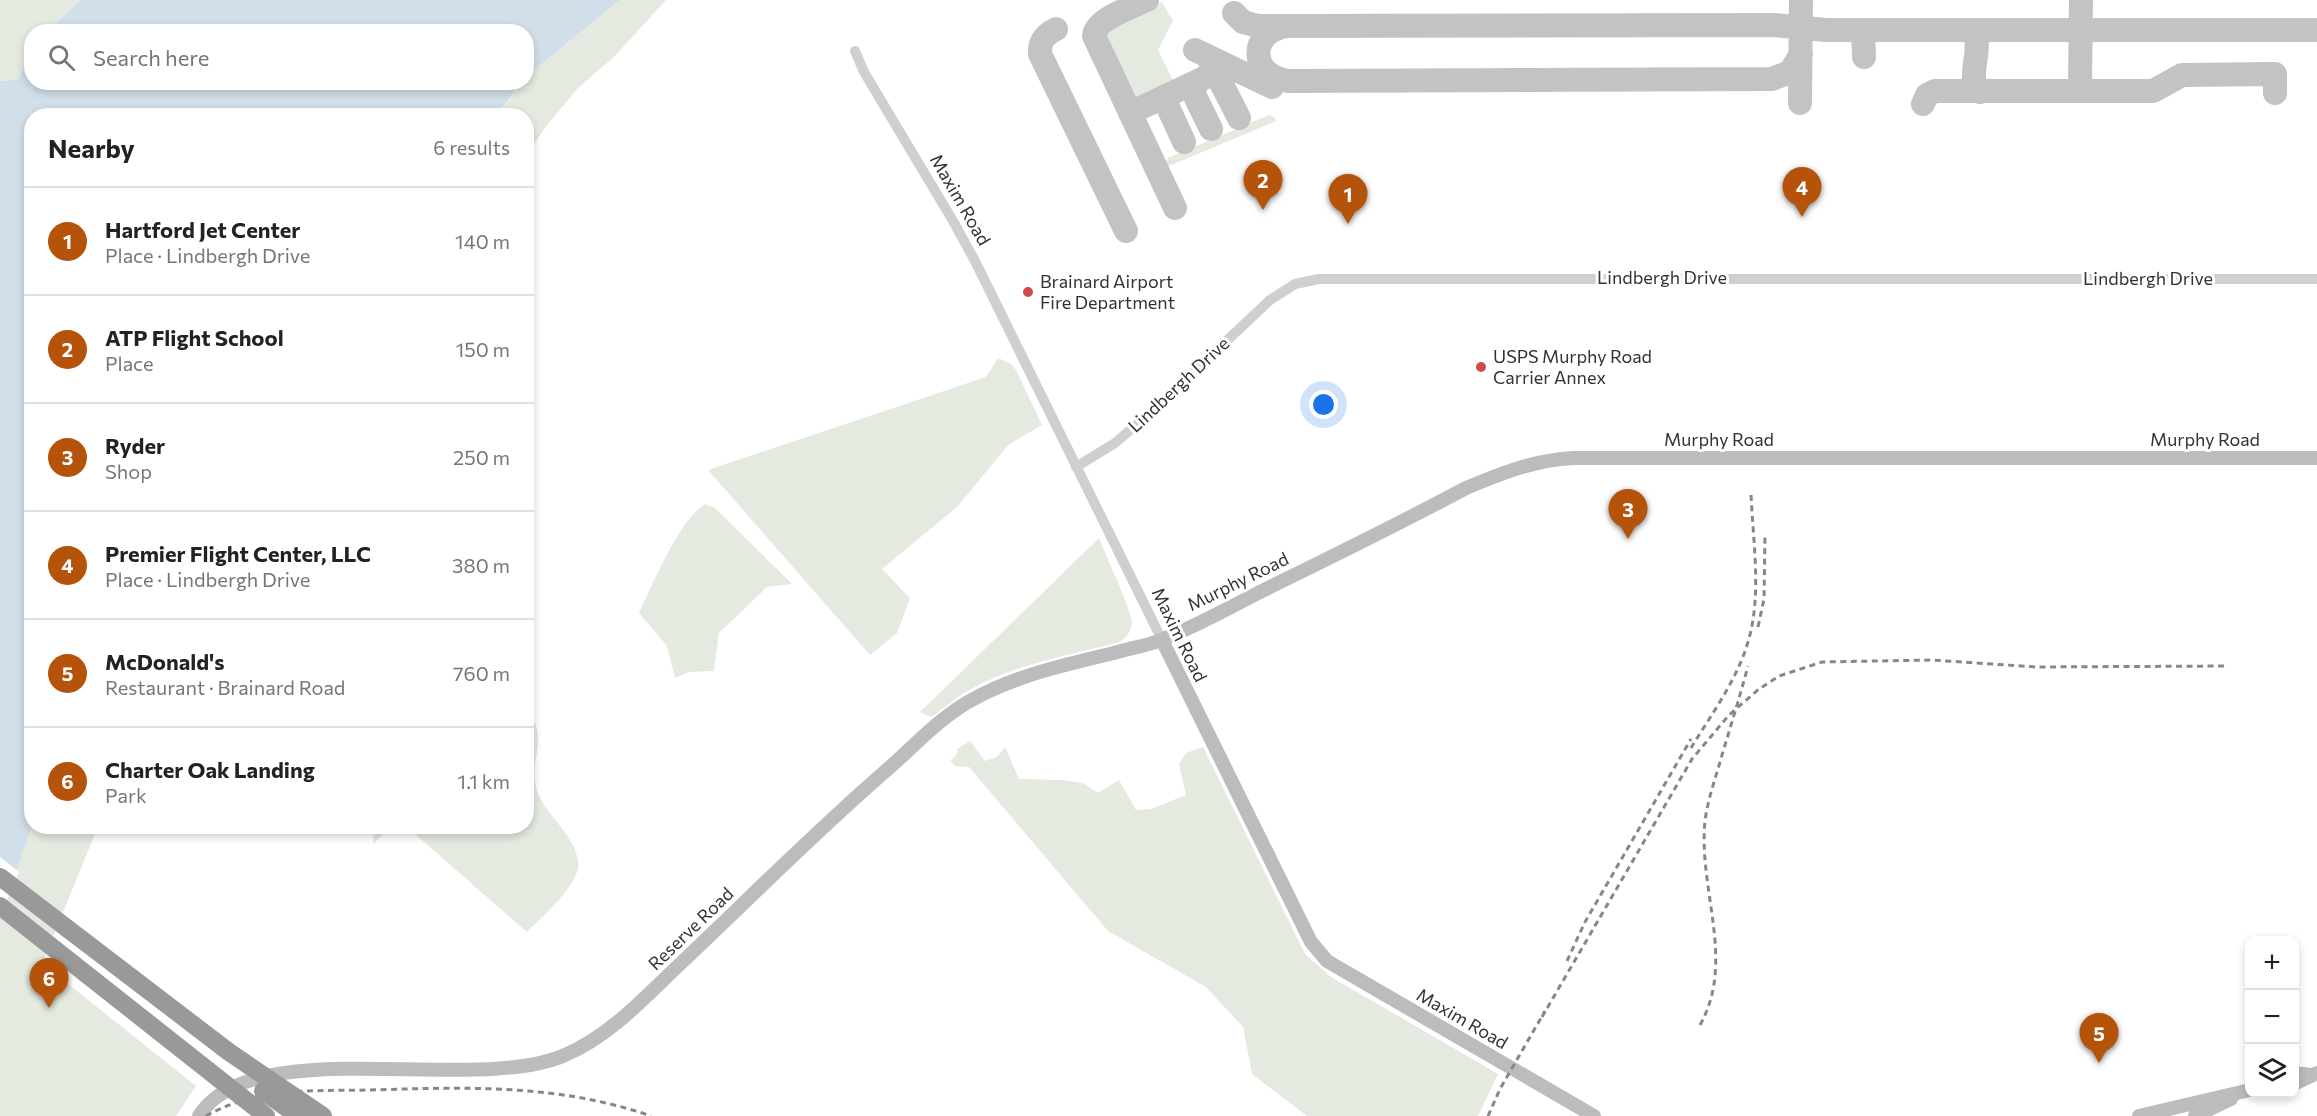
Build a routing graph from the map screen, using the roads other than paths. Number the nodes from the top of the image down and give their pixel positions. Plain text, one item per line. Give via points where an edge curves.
1 (855, 51) dead end
2 (2317, 279) edge
3 (2317, 458) edge
4 (1076, 467) junction
5 (1162, 640) junction
6 (0, 877) edge
7 (0, 906) edge
8 (68, 929) junction
9 (2299, 1072) edge
10 (2314, 1074) edge
11 (2299, 1083) edge
12 (2245, 1091) edge
13 (2245, 1092) edge
14 (199, 1116) edge
15 (266, 1116) edge
16 (298, 1116) edge
17 (323, 1116) edge
18 (1594, 1116) edge
19 (2139, 1116) edge
20 (2196, 1116) edge

1 - 4 street, Maxim Road via 965,243
2 - 4 street, Lindbergh Drive via 1319,279 1295,284 1270,300 1149,414 1115,443
3 - 5 street, Murphy Road via 1578,458 1533,462 1466,488
4 - 5 street, Maxim Road
5 - 14 street, Reserve Road via 1038,672 967,703 844,807 638,1004 578,1050 528,1067 499,1070 285,1072 242,1082 212,1099
5 - 18 street, Maxim Road via 1311,942 1327,961
6 - 8 highway
7 - 15 highway, bridge
8 - 16 highway, bridge via 111,970
8 - 17 highway, bridge via 229,1052
9 - 10 street
10 - 11 street
12 - 19 street
13 - 20 street

